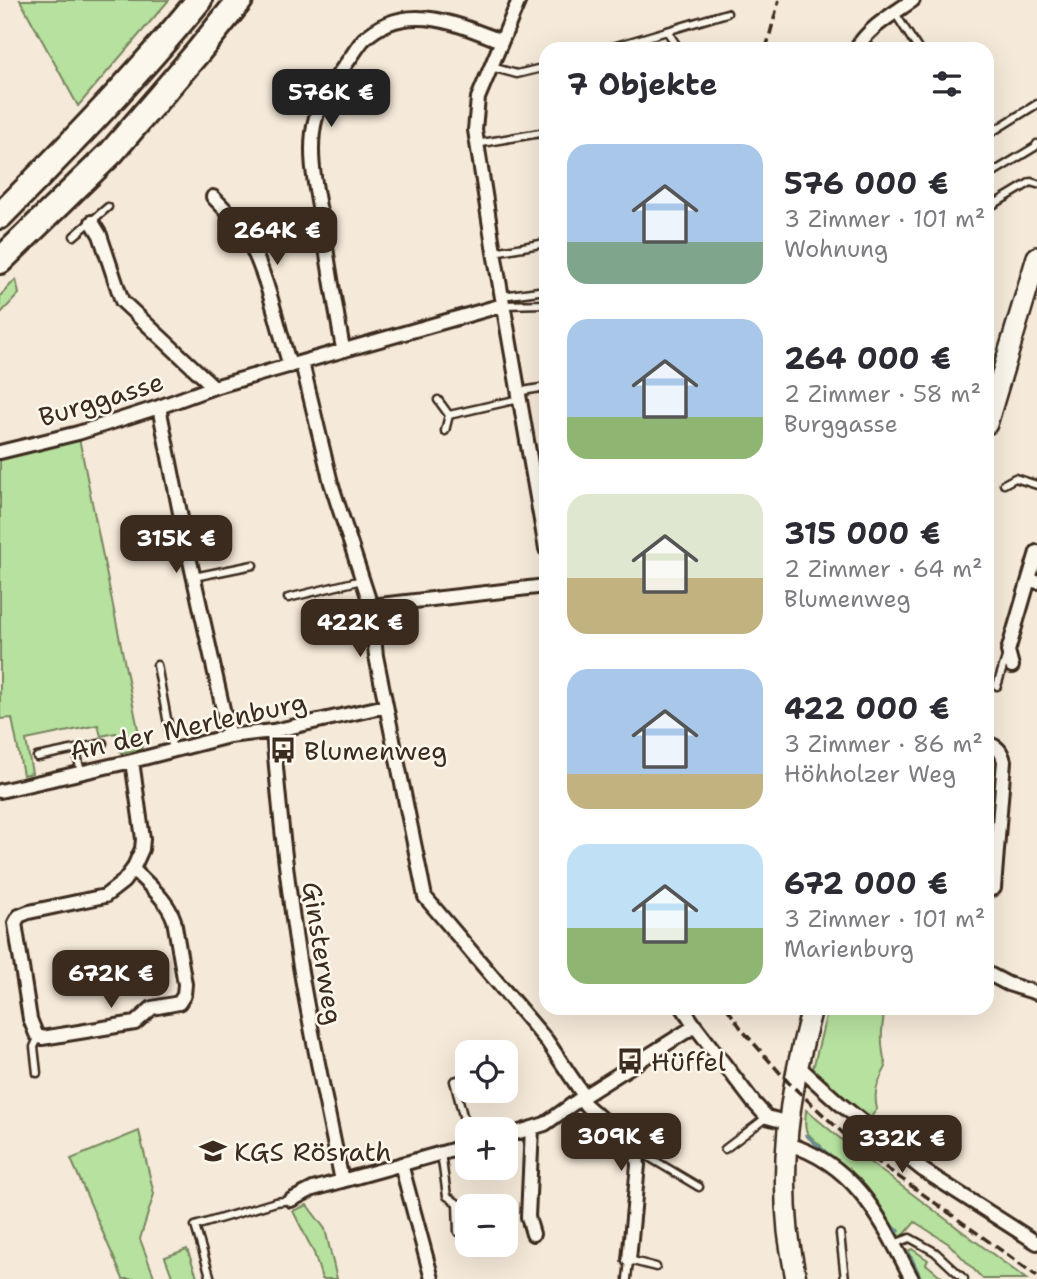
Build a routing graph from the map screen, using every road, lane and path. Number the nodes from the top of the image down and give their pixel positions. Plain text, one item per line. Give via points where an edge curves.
1 (199, 0) edge
2 (240, 0) edge
3 (519, 0) edge
4 (913, 0) edge
5 (727, 13) dead end
6 (895, 13) junction
7 (667, 31) junction
8 (501, 41) junction
9 (630, 42) edge
10 (674, 42) edge
11 (860, 42) edge
12 (914, 42) edge
13 (491, 67) junction
14 (539, 69) edge
15 (1037, 104) edge
16 (994, 131) edge
17 (539, 133) edge
18 (477, 144) junction
19 (1037, 144) edge
20 (994, 172) edge
21 (1037, 184) edge
22 (213, 197) dead end
23 (994, 204) edge
24 (108, 207) dead end
25 (0, 216) edge
26 (92, 222) junction
27 (74, 236) dead end
28 (539, 244) edge
29 (494, 252) junction
30 (1037, 257) edge
31 (0, 261) edge
32 (539, 292) edge
33 (502, 301) junction
34 (539, 303) edge
35 (343, 349) junction
36 (296, 365) junction
37 (214, 387) junction
38 (539, 389) edge
39 (518, 396) junction
40 (438, 400) dead end
41 (994, 401) edge
42 (159, 407) junction
43 (449, 415) junction
44 (445, 431) dead end
45 (0, 452) edge
46 (1004, 484) dead end
47 (1037, 485) edge
48 (539, 495) edge
49 (221, 523) dead end
50 (186, 543) junction
51 (1037, 552) edge
52 (253, 565) dead end
53 (194, 577) junction
54 (362, 580) junction
55 (1033, 580) edge
56 (539, 587) edge
57 (288, 598) dead end
58 (371, 606) junction
59 (1008, 651) junction
60 (156, 665) dead end
61 (1012, 666) dead end
62 (997, 686) dead end
63 (386, 706) junction
64 (273, 731) junction
65 (229, 736) junction
66 (103, 743) dead end
67 (994, 746) edge
68 (76, 749) junction
69 (173, 751) junction
70 (37, 757) dead end
71 (132, 761) junction
72 (81, 773) junction
73 (0, 791) edge
74 (133, 869) junction
75 (994, 888) edge
76 (994, 977) edge
77 (1037, 993) edge
78 (688, 1015) edge
79 (810, 1015) edge
80 (695, 1026) junction
81 (39, 1036) junction
82 (37, 1073) dead end
83 (797, 1073) junction
84 (582, 1098) junction
85 (766, 1117) junction
86 (789, 1123) junction
87 (532, 1128) junction
88 (518, 1132) edge
89 (788, 1144) junction
90 (455, 1149) edge
91 (725, 1149) dead end
92 (636, 1150) junction
93 (441, 1153) junction
94 (401, 1164) junction
95 (342, 1181) junction
96 (699, 1187) dead end
97 (291, 1200) joint
98 (455, 1202) edge
99 (533, 1234) dead end
100 (840, 1234) dead end
101 (1037, 1243) edge
102 (894, 1244) junction
103 (629, 1260) junction
104 (656, 1267) dead end
105 (211, 1279) edge
106 (432, 1279) edge
107 (627, 1279) edge
108 (796, 1279) edge
109 (845, 1279) edge
110 (912, 1279) edge
111 (964, 1279) edge

1 - 25 highway via 82,133
2 - 31 highway via 112,152
3 - 8 street
4 - 6 street
5 - 7 lane
6 - 11 street
6 - 12 lane
7 - 9 lane
7 - 10 lane
8 - 13 street
8 - 35 street via 444,19 407,15 392,19 364,39 323,100 313,133 313,163
13 - 14 lane via 517,74
13 - 18 street via 478,98
15 - 16 lane
17 - 18 lane
18 - 29 street
19 - 20 lane
21 - 23 lane via 1031,182
22 - 36 street via 247,238
24 - 26 lane
26 - 27 lane
26 - 37 street, Burggasse via 122,301
28 - 29 lane
29 - 33 street
30 - 41 main road
32 - 33 lane
33 - 34 lane
33 - 35 street, Burggasse
33 - 39 street
35 - 36 street, Burggasse
36 - 37 street, Burggasse
36 - 54 street
37 - 42 street, Burggasse
38 - 39 lane
39 - 43 lane
39 - 48 street
40 - 43 lane
42 - 45 street, Burggasse
42 - 50 street
43 - 44 lane
46 - 47 lane via 1015,478
49 - 50 lane via 220,535
50 - 53 street
51 - 55 street
52 - 53 lane
53 - 65 street
54 - 57 lane
54 - 58 street
55 - 59 street
56 - 58 street
58 - 63 street
59 - 61 street
59 - 62 lane
60 - 69 lane
63 - 64 street, An der Merlenburg
63 - 84 street via 425,897 547,1041
64 - 65 street, An der Merlenburg
64 - 95 street, Ginsterweg via 299,959
65 - 69 street, An der Merlenburg
66 - 68 lane
67 - 75 street via 1004,761
68 - 70 lane
68 - 72 lane
69 - 71 street, An der Merlenburg
71 - 72 street, An der Merlenburg
71 - 74 street via 144,839
72 - 73 street, An der Merlenburg
74 - 81 street via 105,896 29,912 15,923 30,1019
74 - 81 street via 171,912 184,995 179,1003 152,1008 135,1023
76 - 77 street
78 - 80 street
79 - 83 main road
80 - 84 street
80 - 85 street
81 - 82 lane via 34,1047
83 - 86 main road
83 - 101 street via 923,1170
84 - 87 street
84 - 92 street
85 - 86 street
85 - 91 lane
86 - 89 main road
87 - 88 street
87 - 99 street via 528,1217
89 - 102 street via 829,1162 847,1177 865,1196
89 - 108 main road via 788,1232
90 - 93 street
92 - 96 lane
92 - 103 street
93 - 94 street
93 - 98 lane via 447,1196
94 - 95 street
94 - 106 street
95 - 97 street
97 - 105 lane via 195,1226
100 - 109 lane
102 - 110 street
102 - 111 lane via 911,1238 935,1252
103 - 104 lane
103 - 107 lane

